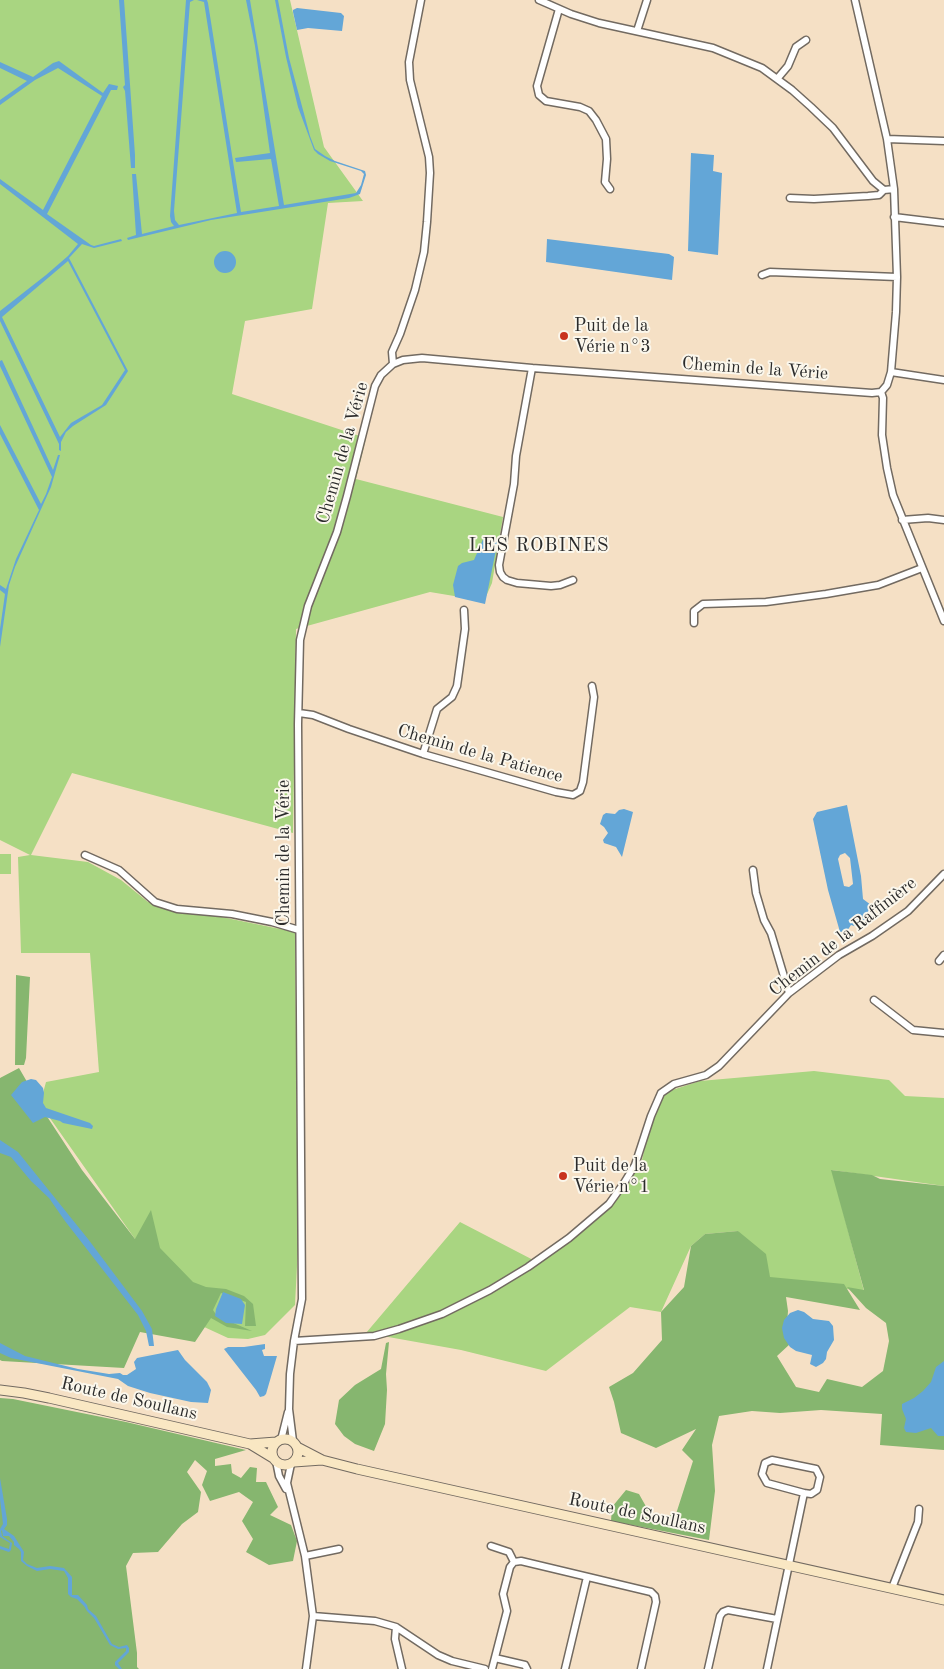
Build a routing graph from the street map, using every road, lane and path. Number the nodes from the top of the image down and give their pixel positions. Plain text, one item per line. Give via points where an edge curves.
1 (420, 0) edge
2 (539, 0) edge
3 (647, 0) edge
4 (854, 0) edge
5 (559, 9) junction
6 (637, 31) junction
7 (806, 40) dead end
8 (777, 79) junction
9 (887, 139) junction
10 (944, 141) edge
11 (610, 189) dead end
12 (894, 189) junction
13 (884, 190) junction
14 (790, 198) dead end
15 (894, 217) junction
16 (944, 223) edge
17 (762, 275) dead end
18 (897, 276) junction
19 (393, 364) junction
20 (532, 368) junction
21 (891, 372) junction
22 (944, 380) edge
23 (881, 392) junction
24 (902, 520) junction
25 (944, 520) edge
26 (922, 568) junction
27 (573, 580) dead end
28 (464, 610) dead end
29 (944, 622) edge
30 (694, 623) dead end
31 (592, 686) dead end
32 (298, 713) junction
33 (423, 754) junction
34 (85, 855) dead end
35 (753, 870) dead end
36 (944, 874) edge
37 (300, 930) junction
38 (944, 955) edge
39 (939, 961) dead end
40 (790, 993) junction
41 (874, 1000) dead end
42 (944, 1033) edge
43 (294, 1340) junction
44 (0, 1390) edge
45 (289, 1409) junction
46 (278, 1441) junction
47 (250, 1444) junction
48 (295, 1444) junction
49 (275, 1460) junction
50 (322, 1460) junction
51 (292, 1463) junction
52 (804, 1493) junction
53 (290, 1497) junction
54 (919, 1509) dead end
55 (491, 1546) dead end
56 (339, 1549) dead end
57 (305, 1556) junction
58 (514, 1562) junction
59 (790, 1564) junction
60 (587, 1577) junction
61 (892, 1588) junction
62 (944, 1600) edge
63 (313, 1616) junction
64 (777, 1619) junction
65 (396, 1627) junction
66 (495, 1658) junction
67 (306, 1669) edge
68 (402, 1669) edge
69 (484, 1669) edge
70 (492, 1669) edge
71 (527, 1669) edge
72 (565, 1669) edge
73 (641, 1669) edge
74 (708, 1669) edge
75 (767, 1669) edge

1 - 19 street via 409,62 410,80 429,157 427,222 415,290 392,352
2 - 5 street
3 - 6 street
4 - 9 street
5 - 6 street via 599,23
5 - 11 street via 537,86 539,95 546,101 580,107 589,111 596,120 606,139 605,182
6 - 8 street via 713,48 762,68
7 - 8 street via 796,47 788,66
8 - 13 street via 833,128 873,181
9 - 10 street
9 - 12 street
12 - 13 street
12 - 15 street
13 - 14 street via 879,195 868,196
15 - 16 street
15 - 18 street
17 - 18 street via 770,272
18 - 21 street
19 - 20 street, Chemin de la Vérie via 422,358
19 - 32 street, Chemin de la Vérie via 380,375 375,386 337,532 308,606 300,640
20 - 23 street, Chemin de la Vérie
20 - 27 street via 500,572 507,580 517,583 550,586
21 - 22 street
21 - 23 street
23 - 24 street via 887,468
24 - 25 street
24 - 26 street
26 - 29 street
26 - 30 street via 878,584 826,594 766,602 703,604 694,611
28 - 33 street via 465,629 457,686 452,697 437,709
31 - 33 street, Chemin de la Patience via 594,697 583,782 577,794 556,792
32 - 33 street, Chemin de la Patience via 313,715
32 - 37 street, Chemin de la Vérie
34 - 37 street via 119,870 156,902 177,909 232,914
35 - 40 street via 764,920
36 - 40 street, Chemin de la Raffinière via 908,910 839,955
37 - 43 street, Chemin de la Vérie via 302,1299
38 - 39 street
40 - 43 street, Chemin de la Raffinière via 719,1066 706,1075 674,1084 661,1093 635,1165 619,1190 608,1204 568,1238 528,1267 442,1314 398,1329 374,1336
41 - 42 street via 913,1030
43 - 45 street, Chemin de la Vérie
44 - 47 main road, Route de Soullans via 49,1398
45 - 46 street, Chemin de la Vérie
45 - 48 street, Chemin de la Vérie
46 - 47 main road, Route de Soullans
46 - 48 main road via 287,1439
46 - 49 main road via 272,1450
47 - 49 main road, Route de Soullans
48 - 50 main road, Route de Soullans
48 - 51 main road via 298,1455
49 - 51 main road via 283,1465
49 - 53 street
50 - 51 main road, Route de Soullans
50 - 59 main road, Route de Soullans
51 - 53 street via 287,1483
52 - 52 street via 811,1494 817,1490 820,1476 816,1469 772,1460 765,1463 762,1474 766,1483
52 - 59 street
53 - 57 street
54 - 61 street via 918,1522
55 - 58 street via 509,1552
56 - 57 street
57 - 63 street
58 - 60 street
58 - 66 street via 503,1594 507,1611
59 - 61 main road, Route de Soullans
59 - 64 street
60 - 72 street
60 - 73 street via 651,1592 655,1596
61 - 62 main road, Route de Soullans
63 - 65 street via 375,1621
63 - 67 street
64 - 74 street via 728,1610 723,1612
64 - 75 street
65 - 68 street via 395,1639
65 - 69 street via 438,1655
66 - 70 street
66 - 71 street via 525,1665

